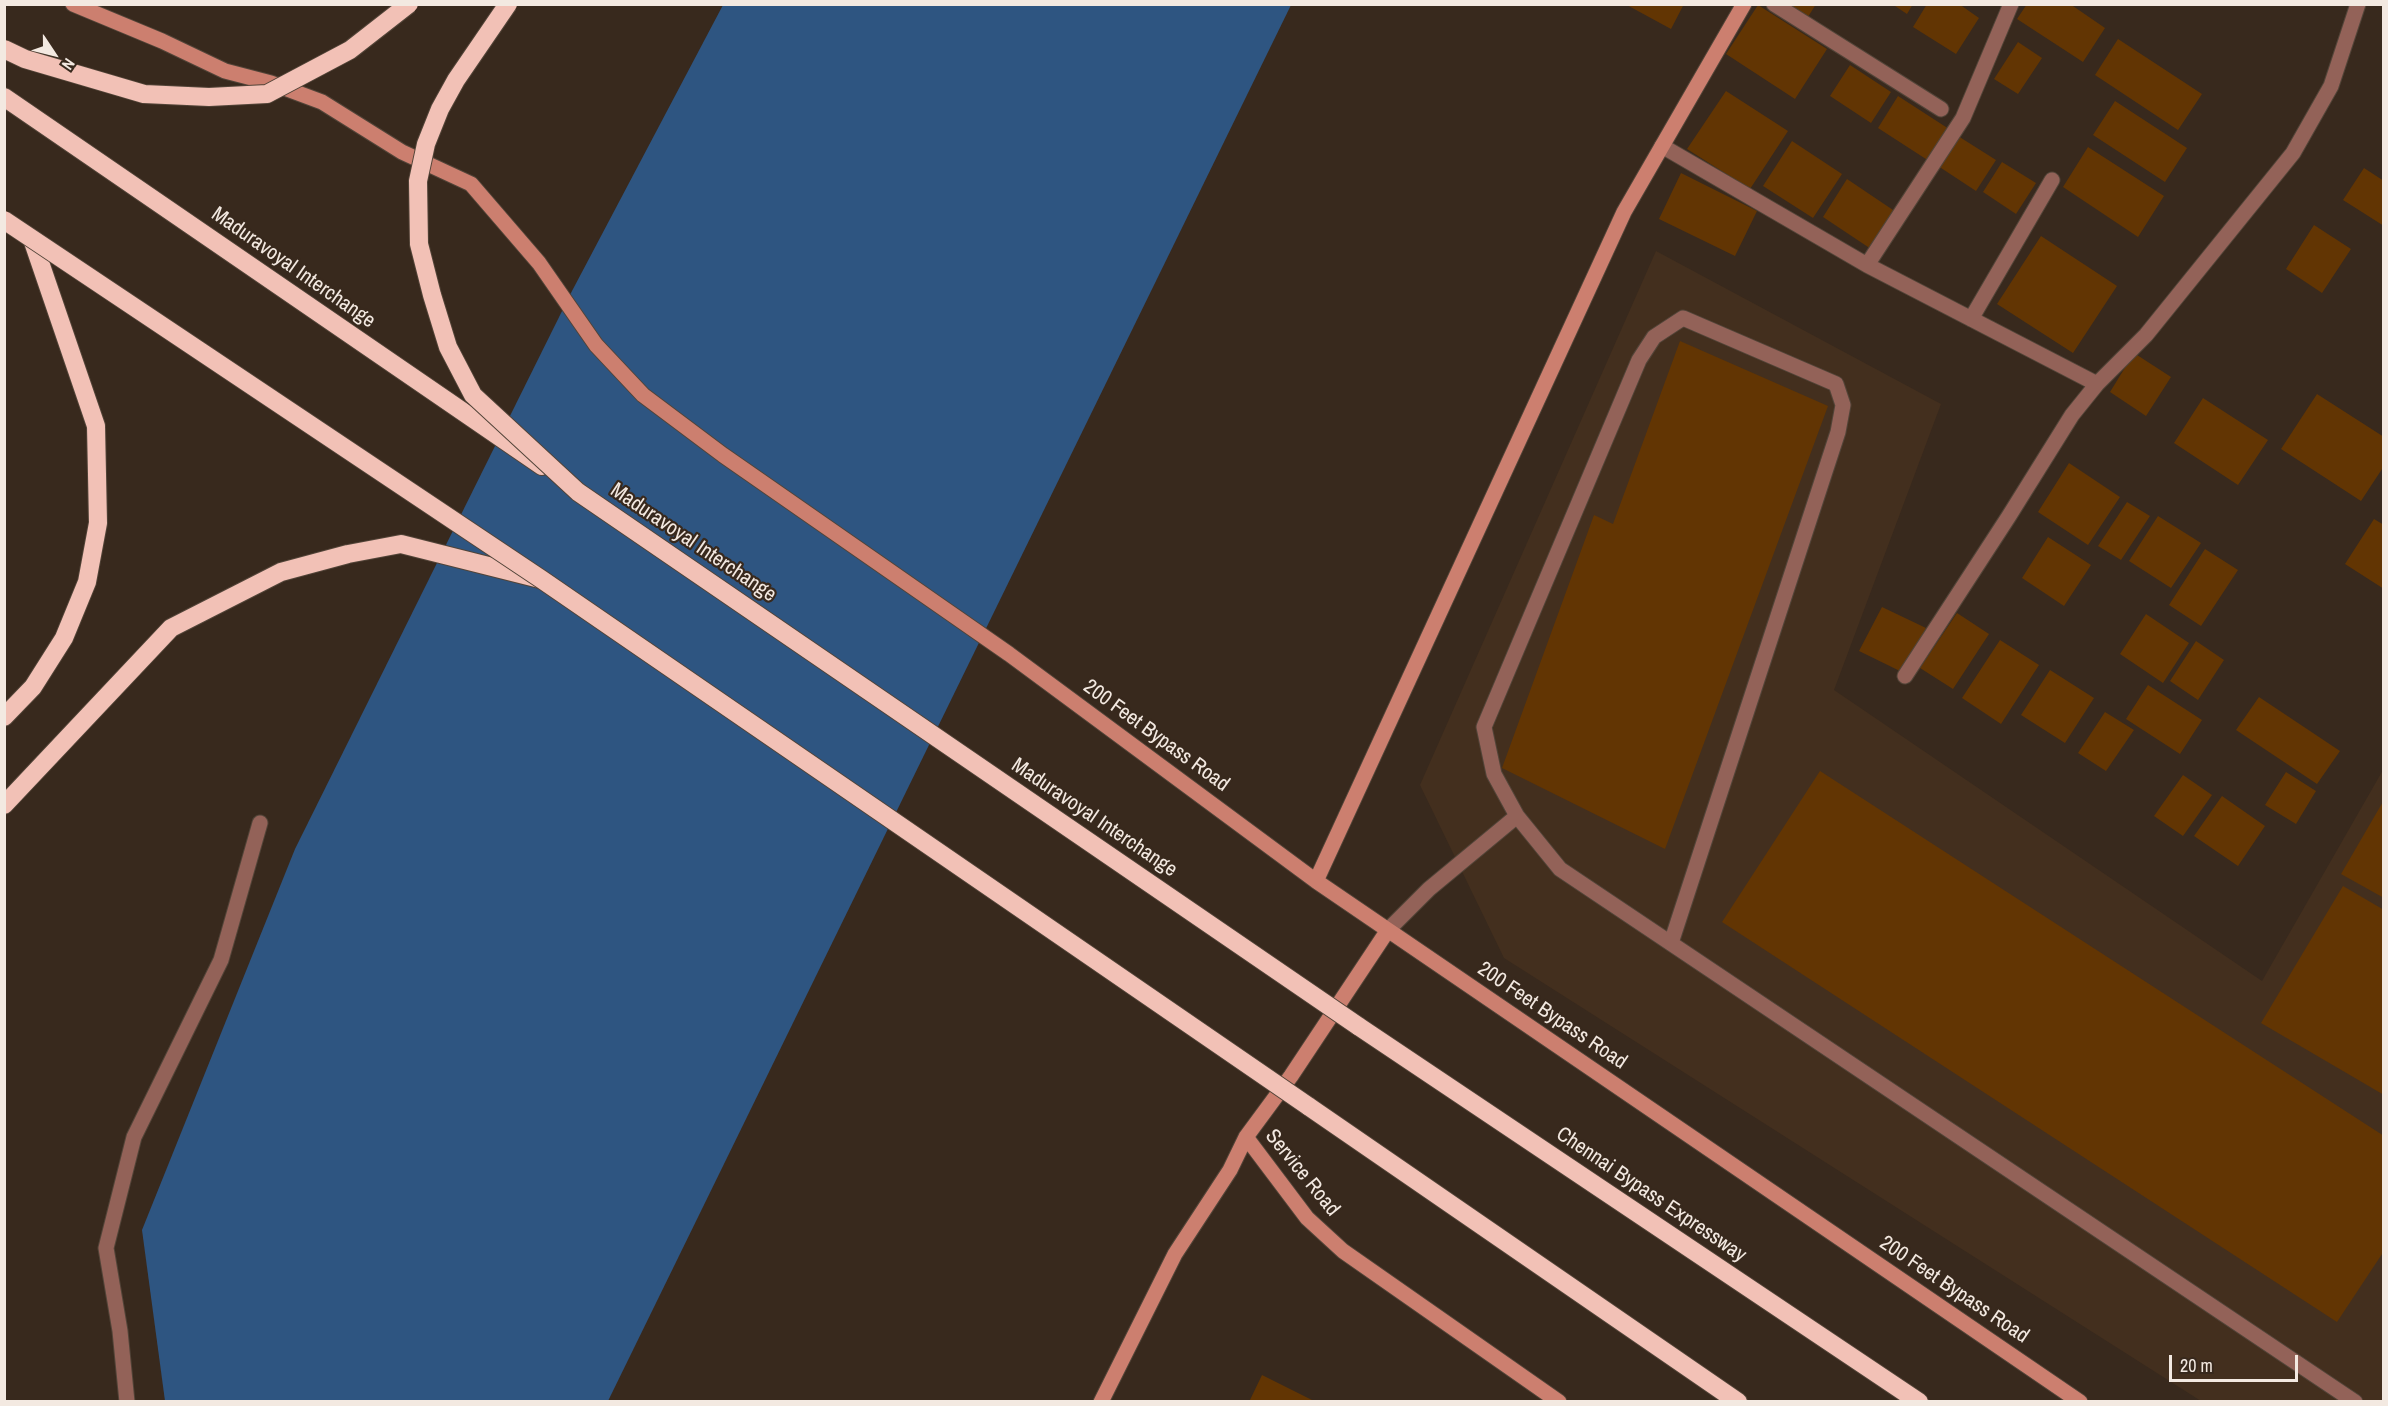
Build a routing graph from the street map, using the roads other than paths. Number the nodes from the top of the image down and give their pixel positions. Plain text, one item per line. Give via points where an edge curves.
1 (72, 4) edge
2 (409, 4) edge
3 (508, 4) edge
4 (1744, 4) edge
5 (1774, 4) edge
6 (2358, 4) edge
7 (2009, 5) edge
8 (4, 49) edge
9 (4, 97) edge
10 (1941, 109) dead end
11 (1662, 146) junction
12 (2052, 180) dead end
13 (4, 220) edge
14 (32, 239) junction
15 (1867, 266) junction
16 (1971, 319) junction
17 (2097, 384) junction
18 (578, 492) junction
19 (542, 579) junction
20 (1905, 676) dead end
21 (4, 717) edge
22 (4, 805) edge
23 (1517, 816) junction
24 (260, 824) dead end
25 (1316, 881) junction
26 (1388, 930) junction
27 (1671, 943) junction
28 (1358, 1026) joint
29 (1246, 1137) junction
30 (127, 1401) edge
31 (1101, 1401) edge
32 (1559, 1401) edge
33 (1738, 1401) edge
34 (1919, 1401) edge
35 (2080, 1401) edge
36 (2355, 1401) edge

1 - 25 street, 200 Feet Bypass Road via 225,71 322,102 402,152 471,184 554,282 596,345 643,395 723,456 1009,654
2 - 8 highway, bridge via 350,50 267,94 144,94 25,59
3 - 18 highway, bridge via 456,80 426,144 418,181 419,244 448,348 473,395
4 - 11 street
5 - 10 street
6 - 17 street via 2331,86 2293,153 2146,335
7 - 15 street via 1963,118
9 - 18 highway, Maduravoyal Interchange, bridge
11 - 15 street
11 - 25 street via 1624,212
12 - 16 street
13 - 14 highway, bridge
14 - 19 highway, bridge
14 - 21 highway via 96,426 98,523 87,582 64,638 33,687
15 - 16 street
16 - 17 street
17 - 20 street via 2072,415
18 - 28 highway, Maduravoyal Interchange, bridge
19 - 22 highway via 401,544 281,572 171,628
19 - 33 highway, bridge
23 - 26 street via 1429,889
23 - 27 street via 1560,869
23 - 27 street via 1494,774 1484,727 1639,360 1654,337 1683,318 1836,384 1843,405 1838,432
24 - 30 street via 221,960 134,1137 106,1248
25 - 26 street, 200 Feet Bypass Road
26 - 29 street, Service Road
26 - 35 street, 200 Feet Bypass Road
27 - 36 street
28 - 34 highway, Chennai Bypass Expressway
29 - 31 street via 1230,1170 1174,1254
29 - 32 street, Service Road via 1307,1218 1343,1251

